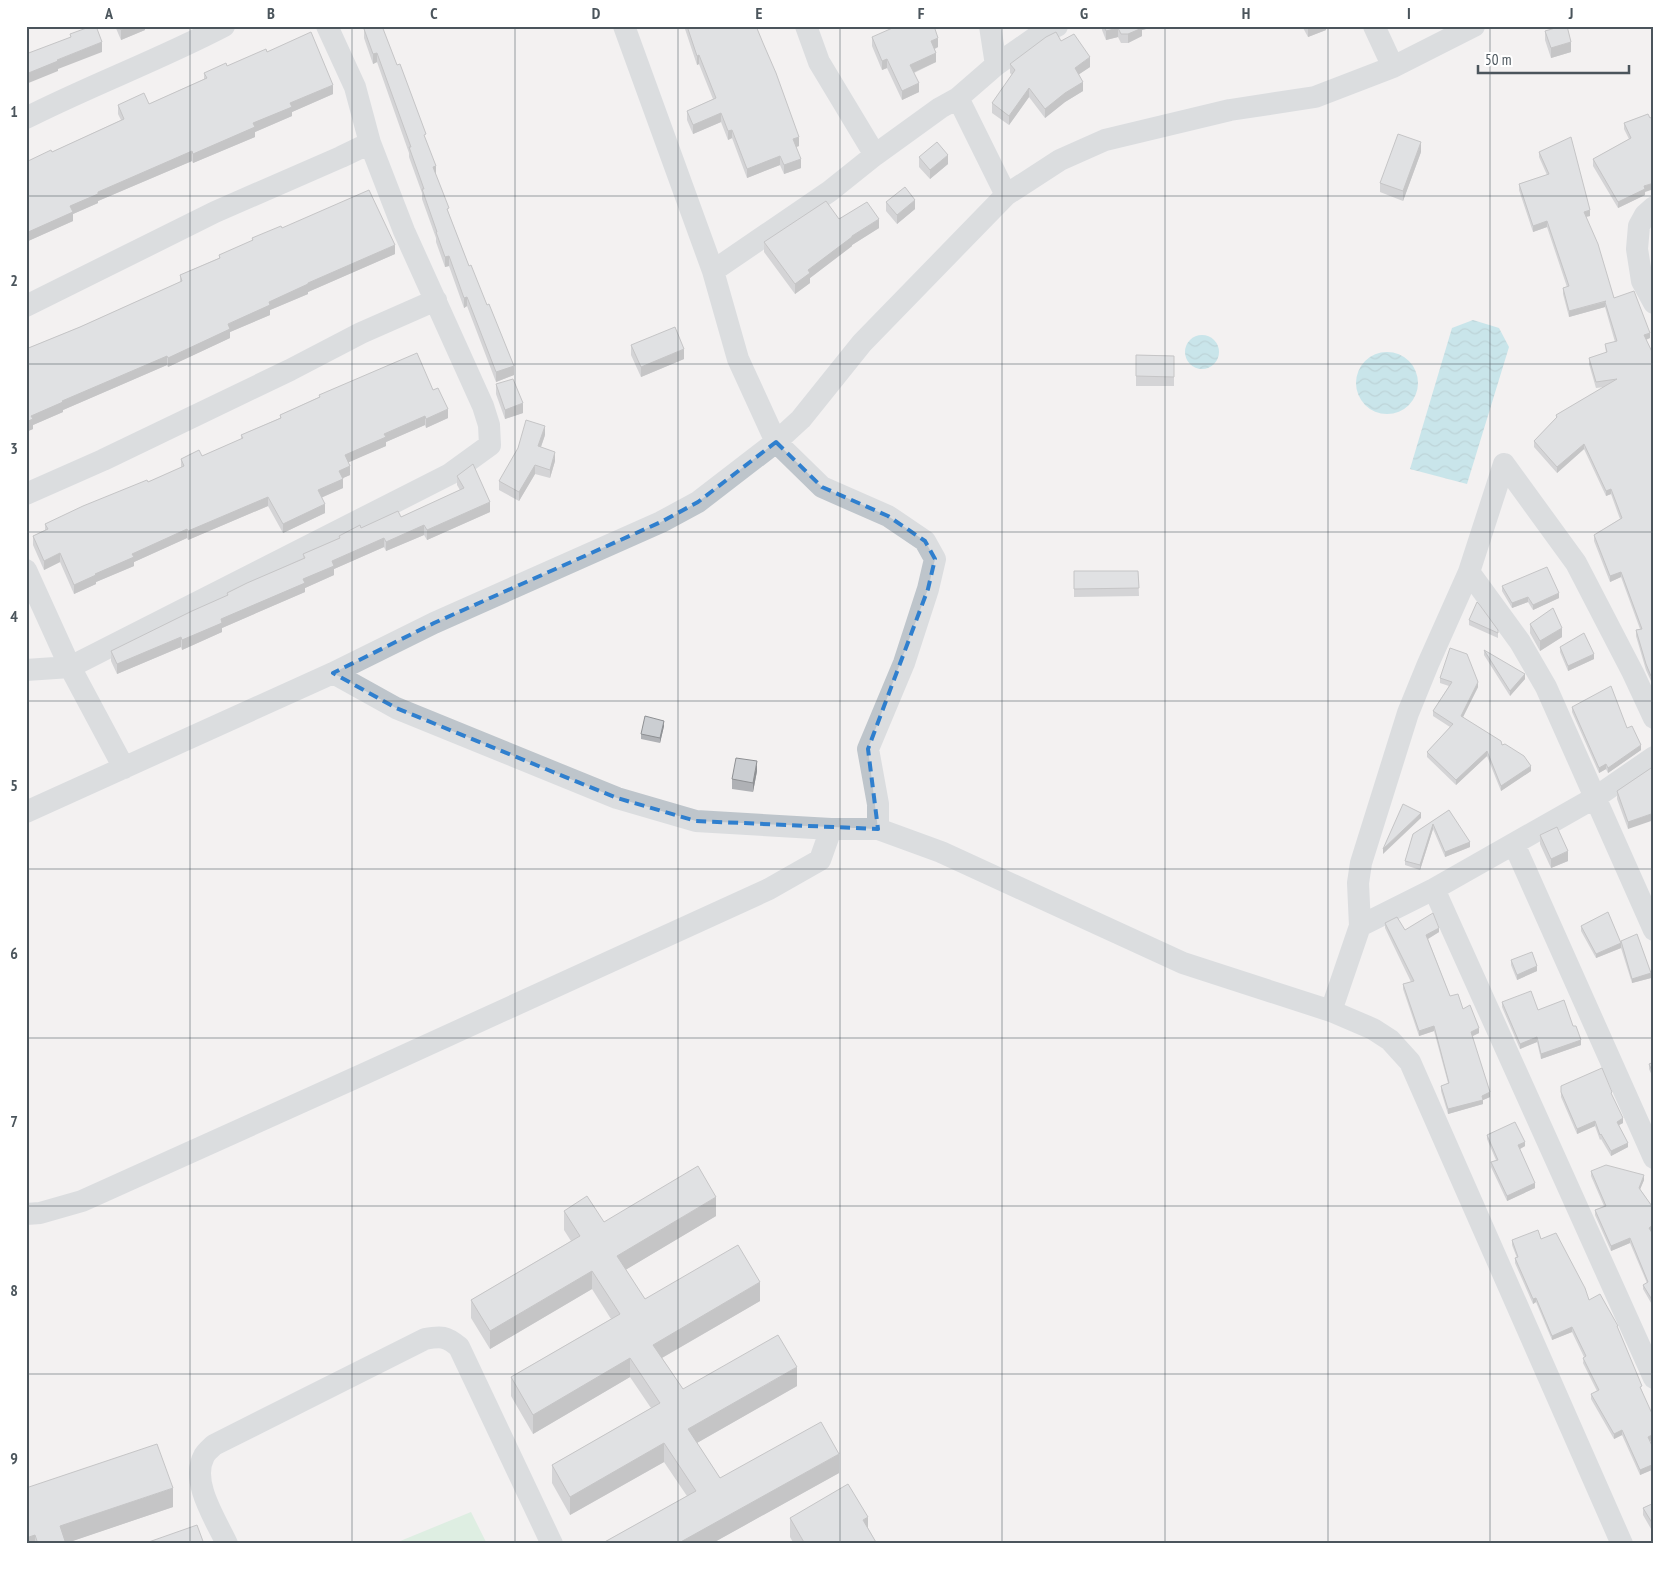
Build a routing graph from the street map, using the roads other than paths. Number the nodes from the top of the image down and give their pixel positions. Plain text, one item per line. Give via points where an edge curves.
1 (224, 26) edge
2 (327, 26) edge
3 (624, 26) edge
4 (806, 26) edge
5 (990, 26) edge
6 (1057, 26) edge
7 (1374, 26) edge
8 (1474, 26) edge
9 (996, 65) junction
10 (1393, 67) junction
11 (958, 98) junction
12 (26, 118) edge
13 (370, 143) junction
14 (875, 155) junction
15 (1006, 195) junction
16 (1654, 206) edge
17 (713, 271) junction
18 (436, 300) junction
19 (1654, 303) edge
20 (26, 306) edge
21 (776, 442) junction
22 (26, 494) edge
23 (26, 570) edge
24 (1469, 572) junction
25 (70, 667) junction
26 (26, 670) edge
27 (333, 673) junction
28 (1654, 718) edge
29 (1654, 757) edge
30 (124, 768) junction
31 (1596, 797) junction
32 (26, 812) edge
33 (831, 829) junction
34 (878, 829) junction
35 (1514, 844) junction
36 (1434, 889) junction
37 (1360, 926) junction
38 (1654, 930) edge
39 (1331, 1011) junction
40 (1654, 1158) edge
41 (26, 1214) edge
42 (1654, 1378) edge
43 (227, 1544) edge
44 (552, 1544) edge
45 (1622, 1544) edge

1 - 12 street
2 - 13 street via 355,87
3 - 17 street
4 - 14 street via 819,62
5 - 9 street
6 - 9 street
7 - 10 street
8 - 10 street
9 - 11 street
10 - 15 street via 1315,97 1230,110 1105,140 1060,160
11 - 14 street
11 - 15 street
13 - 18 street via 404,231
13 - 20 street via 215,212
14 - 17 street via 830,191
15 - 21 street via 862,343 800,419
16 - 19 street via 1639,226 1637,249 1642,281
17 - 21 street via 738,359
18 - 22 street
18 - 25 street via 483,406 490,445 450,474
21 - 27 street via 698,502 661,522 434,623
21 - 34 street via 822,487 888,516 925,541 935,559 904,663 868,749 878,804
23 - 25 street
24 - 28 street via 1504,464 1576,563
24 - 31 street via 1520,642 1546,687
24 - 37 street via 1408,713 1364,853 1358,883
25 - 26 street
25 - 30 street
27 - 30 street
27 - 33 street via 396,708 617,798 696,821
29 - 31 street
30 - 32 street
31 - 35 street
31 - 38 street
33 - 34 street
33 - 41 street via 820,860 769,889 82,1201
34 - 39 street via 941,852 1183,963
35 - 36 street
35 - 40 street
36 - 37 street
36 - 42 street
37 - 39 street
39 - 45 street via 1373,1029 1390,1040 1410,1062
43 - 44 street via 202,1491 199,1475 204,1455 214,1445 425,1339 439,1336 450,1339 459,1347

